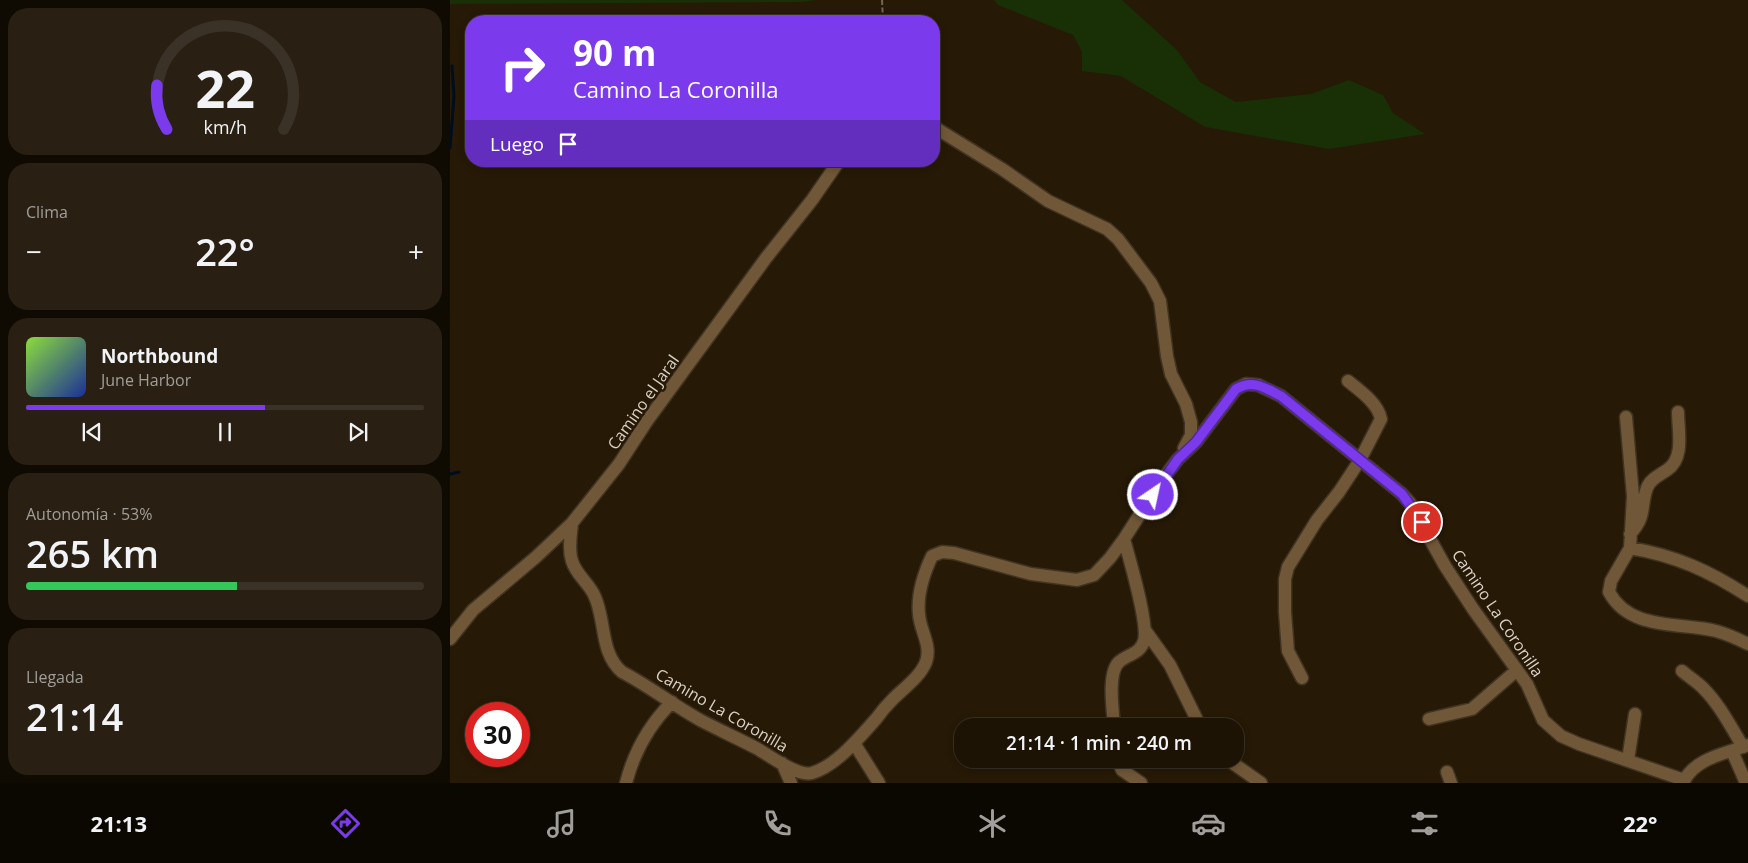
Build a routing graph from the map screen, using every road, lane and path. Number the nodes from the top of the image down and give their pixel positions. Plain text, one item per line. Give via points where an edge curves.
1 (882, 0) edge
2 (883, 15) edge
3 (940, 131) edge
4 (835, 167) edge
5 (1348, 381) dead end
6 (1678, 412) dead end
7 (1626, 417) dead end
8 (1178, 459) junction
9 (1360, 460) junction
10 (572, 523) junction
11 (1630, 534) junction
12 (1124, 539) junction
13 (1630, 548) junction
14 (1748, 596) edge
15 (1144, 630) junction
16 (450, 639) edge
17 (1748, 644) edge
18 (1517, 670) junction
19 (1682, 672) dead end
20 (1302, 678) dead end
21 (672, 702) junction
22 (1635, 714) dead end
23 (1114, 718) edge
24 (1196, 718) edge
25 (1428, 719) dead end
26 (854, 743) junction
27 (1741, 748) edge
28 (1628, 760) junction
29 (782, 763) junction
30 (1121, 768) edge
31 (1240, 768) edge
32 (1683, 782) edge
33 (626, 783) edge
34 (791, 783) edge
35 (879, 783) edge
36 (1141, 783) edge
37 (1261, 783) edge
38 (1746, 783) edge

1 - 2 path
3 - 8 street via 1048,201 1107,229 1151,283 1160,302 1171,374 1191,422 1191,435
4 - 10 street, Camino el Jaral via 647,421 619,464
5 - 9 street via 1370,402 1381,419
6 - 11 street via 1679,453 1676,461 1647,487 1641,519
7 - 11 street via 1633,496
8 - 9 street, Camino La Coronilla via 1196,442 1236,389 1246,384 1258,385 1281,396
8 - 12 street, Camino La Coronilla
9 - 18 street, Camino La Coronilla via 1410,504 1445,566
9 - 20 street via 1288,567 1285,612 1288,651
10 - 16 street, Camino el Jaral via 473,610
10 - 21 street, Camino La Coronilla via 572,563 595,595 607,650 615,665
11 - 13 street
12 - 15 street
12 - 26 street, Camino La Coronilla via 1094,575 1077,580 1031,574 954,553 942,552 932,556 924,576 919,606 928,648 926,663
13 - 14 street via 1686,562
13 - 17 street via 1611,581 1609,592 1615,603 1640,619 1716,631
15 - 23 street via 1145,638 1137,652 1118,663 1114,670
15 - 24 street via 1170,665
18 - 25 street via 1472,709
18 - 28 street, Camino La Coronilla via 1543,720 1561,736
19 - 27 street via 1709,695 1729,723
21 - 29 street, Camino La Coronilla
21 - 33 street via 648,731 629,769
22 - 28 street
26 - 29 street, Camino La Coronilla via 812,773
26 - 35 street
27 - 32 street via 1706,760 1695,767
27 - 38 street
28 - 32 street, Camino La Coronilla
29 - 34 street
30 - 36 street
31 - 37 street

